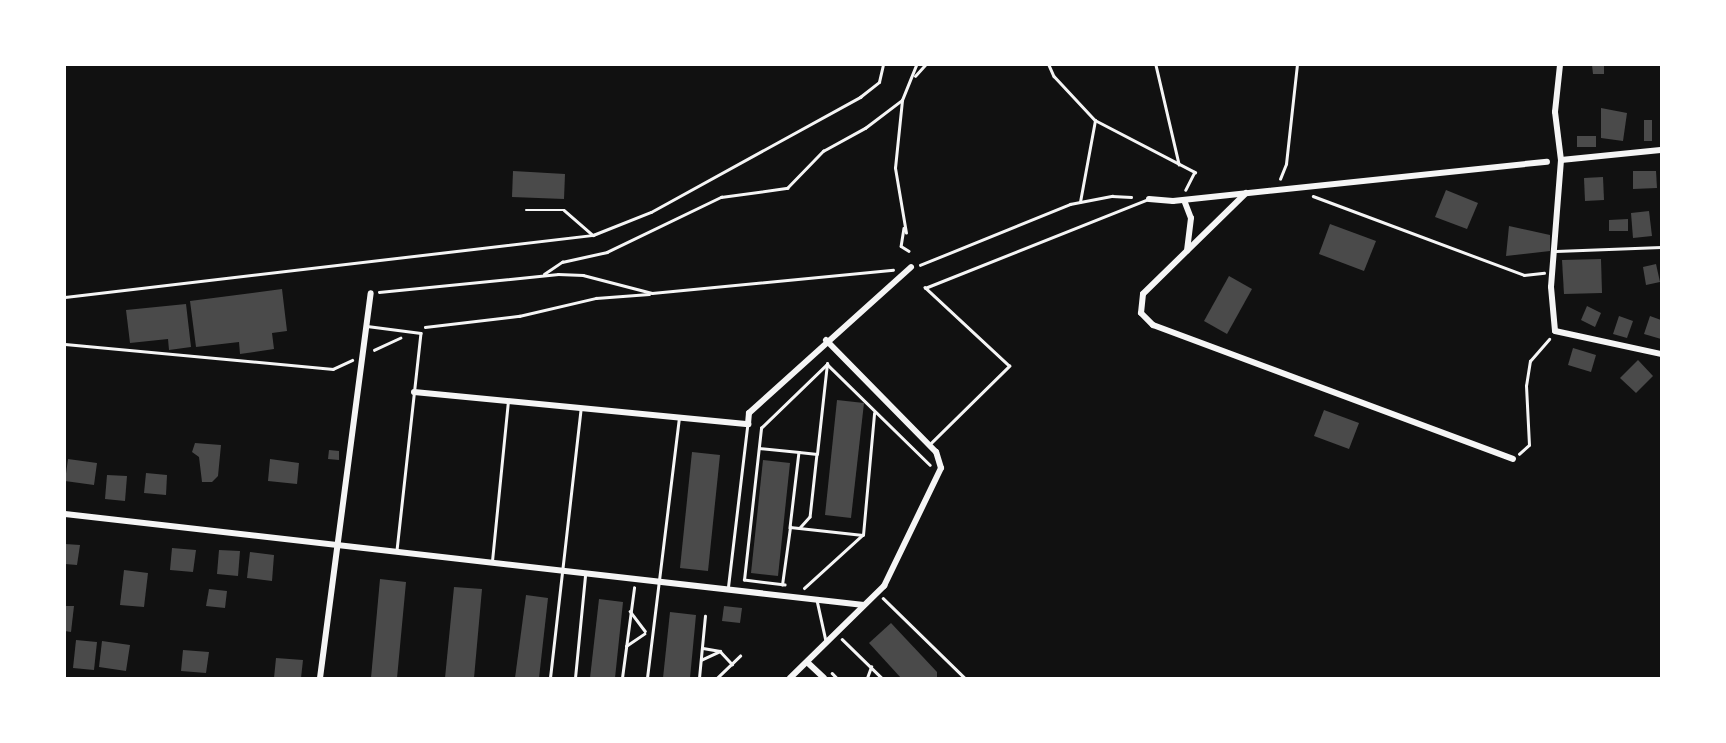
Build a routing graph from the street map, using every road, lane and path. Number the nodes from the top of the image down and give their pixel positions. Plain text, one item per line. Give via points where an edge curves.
1 (883, 65) edge
2 (916, 65) edge
3 (925, 65) edge
4 (1049, 65) edge
5 (1156, 65) edge
6 (1297, 65) edge
7 (1560, 65) edge
8 (913, 78) junction
9 (902, 100) junction
10 (1096, 120) junction
11 (1661, 150) edge
12 (1561, 160) junction
13 (1547, 162) dead end
14 (1179, 164) junction
15 (1291, 188) junction
16 (1276, 189) junction
17 (1246, 192) junction
18 (1149, 199) junction
19 (1184, 200) junction
20 (1173, 201) junction
21 (1080, 202) junction
22 (526, 210) dead end
23 (905, 228) junction
24 (906, 233) dead end
25 (593, 235) junction
26 (1661, 247) edge
27 (909, 251) dead end
28 (1187, 251) junction
29 (1553, 251) junction
30 (911, 267) junction
31 (1552, 272) junction
32 (542, 276) junction
33 (371, 293) joint
34 (652, 293) junction
35 (65, 297) edge
36 (367, 326) junction
37 (420, 329) dead end
38 (1555, 331) junction
39 (409, 334) dead end
40 (826, 340) junction
41 (65, 344) edge
42 (1661, 354) edge
43 (363, 355) junction
44 (828, 364) junction
45 (414, 392) junction
46 (508, 401) junction
47 (581, 408) junction
48 (874, 411) junction
49 (678, 418) junction
50 (748, 424) junction
51 (929, 444) junction
52 (759, 447) junction
53 (799, 452) junction
54 (817, 454) junction
55 (1513, 459) joint
56 (933, 468) dead end
57 (65, 514) edge
58 (790, 527) junction
59 (800, 528) junction
60 (863, 535) junction
61 (337, 545) junction
62 (397, 551) junction
63 (492, 561) junction
64 (561, 570) junction
65 (585, 573) junction
66 (635, 579) junction
67 (658, 582) junction
68 (782, 585) junction
69 (728, 590) junction
70 (817, 600) junction
71 (873, 605) dead end
72 (864, 606) junction
73 (630, 611) junction
74 (705, 616) dead end
75 (848, 628) dead end
76 (646, 633) junction
77 (840, 636) junction
78 (652, 639) junction
79 (829, 643) junction
80 (626, 646) junction
81 (702, 648) junction
82 (720, 651) junction
83 (740, 656) dead end
84 (701, 661) junction
85 (807, 662) junction
86 (732, 664) junction
87 (871, 667) junction
88 (828, 670) dead end
89 (320, 678) edge
90 (550, 678) edge
91 (575, 678) edge
92 (622, 678) edge
93 (647, 678) edge
94 (699, 678) edge
95 (717, 678) edge
96 (790, 678) edge
97 (824, 678) edge
98 (837, 678) edge
99 (867, 678) edge
100 (882, 678) edge
101 (965, 678) edge

1 - 25 lane via 879,82 860,97 651,212
2 - 8 path
3 - 8 path
4 - 10 path
5 - 14 path
6 - 16 path via 1286,164
7 - 12 street via 1555,112
8 - 9 path
9 - 23 path via 895,167
9 - 32 path via 823,151 787,188 721,197 607,252 562,262
10 - 14 path
10 - 21 path
11 - 12 street
12 - 29 street
13 - 15 street
14 - 20 path via 1195,172 1190,186
15 - 16 street
15 - 31 path via 1524,275
16 - 17 street
17 - 19 street
17 - 28 street
18 - 20 street
18 - 21 path via 1112,196
18 - 51 lane via 925,288 1009,366
19 - 20 street
19 - 28 street via 1191,218
21 - 30 path via 929,264
22 - 25 lane via 564,209
23 - 24 path
23 - 27 path via 901,246
25 - 35 lane
26 - 29 lane
28 - 55 street via 1143,294 1141,313 1153,325
29 - 31 street
30 - 34 path
30 - 40 street
31 - 38 street
32 - 33 path
32 - 34 path via 583,275
33 - 36 street
34 - 37 path via 596,298 519,316 432,323
36 - 43 street
36 - 45 lane via 421,333
38 - 42 street
38 - 55 path via 1530,361 1526,386 1529,445
39 - 43 path
40 - 50 street via 749,413
40 - 51 street
41 - 43 path via 333,369
43 - 61 street
44 - 48 path
44 - 52 path via 761,428
44 - 54 path
45 - 46 street
45 - 62 lane
46 - 47 street
46 - 63 lane
47 - 49 street
47 - 64 lane
48 - 56 path
48 - 60 path
49 - 50 street
49 - 67 lane
50 - 69 lane
51 - 72 street via 941,468 884,586
52 - 53 path
52 - 68 path via 744,580
53 - 54 path
53 - 58 path
54 - 59 path via 810,517
57 - 61 street
58 - 59 path
58 - 68 path
59 - 60 path
60 - 68 path via 807,588
61 - 62 street
61 - 89 street
62 - 63 street
63 - 64 street
64 - 65 street
64 - 90 lane
65 - 66 street
65 - 91 lane
66 - 67 street
66 - 73 path
67 - 69 street
67 - 78 lane
69 - 70 street
70 - 72 street
70 - 79 lane
71 - 101 path via 882,597
72 - 79 street
73 - 76 path
73 - 80 path
74 - 81 path
75 - 77 path
76 - 78 path
76 - 80 path
77 - 79 path
77 - 87 path
78 - 93 lane
79 - 85 street
80 - 92 path
81 - 82 path
81 - 84 path
82 - 84 path
82 - 86 path
83 - 86 path
84 - 94 path
85 - 96 street
85 - 97 street
86 - 95 path
87 - 99 path
87 - 100 path
88 - 98 path

